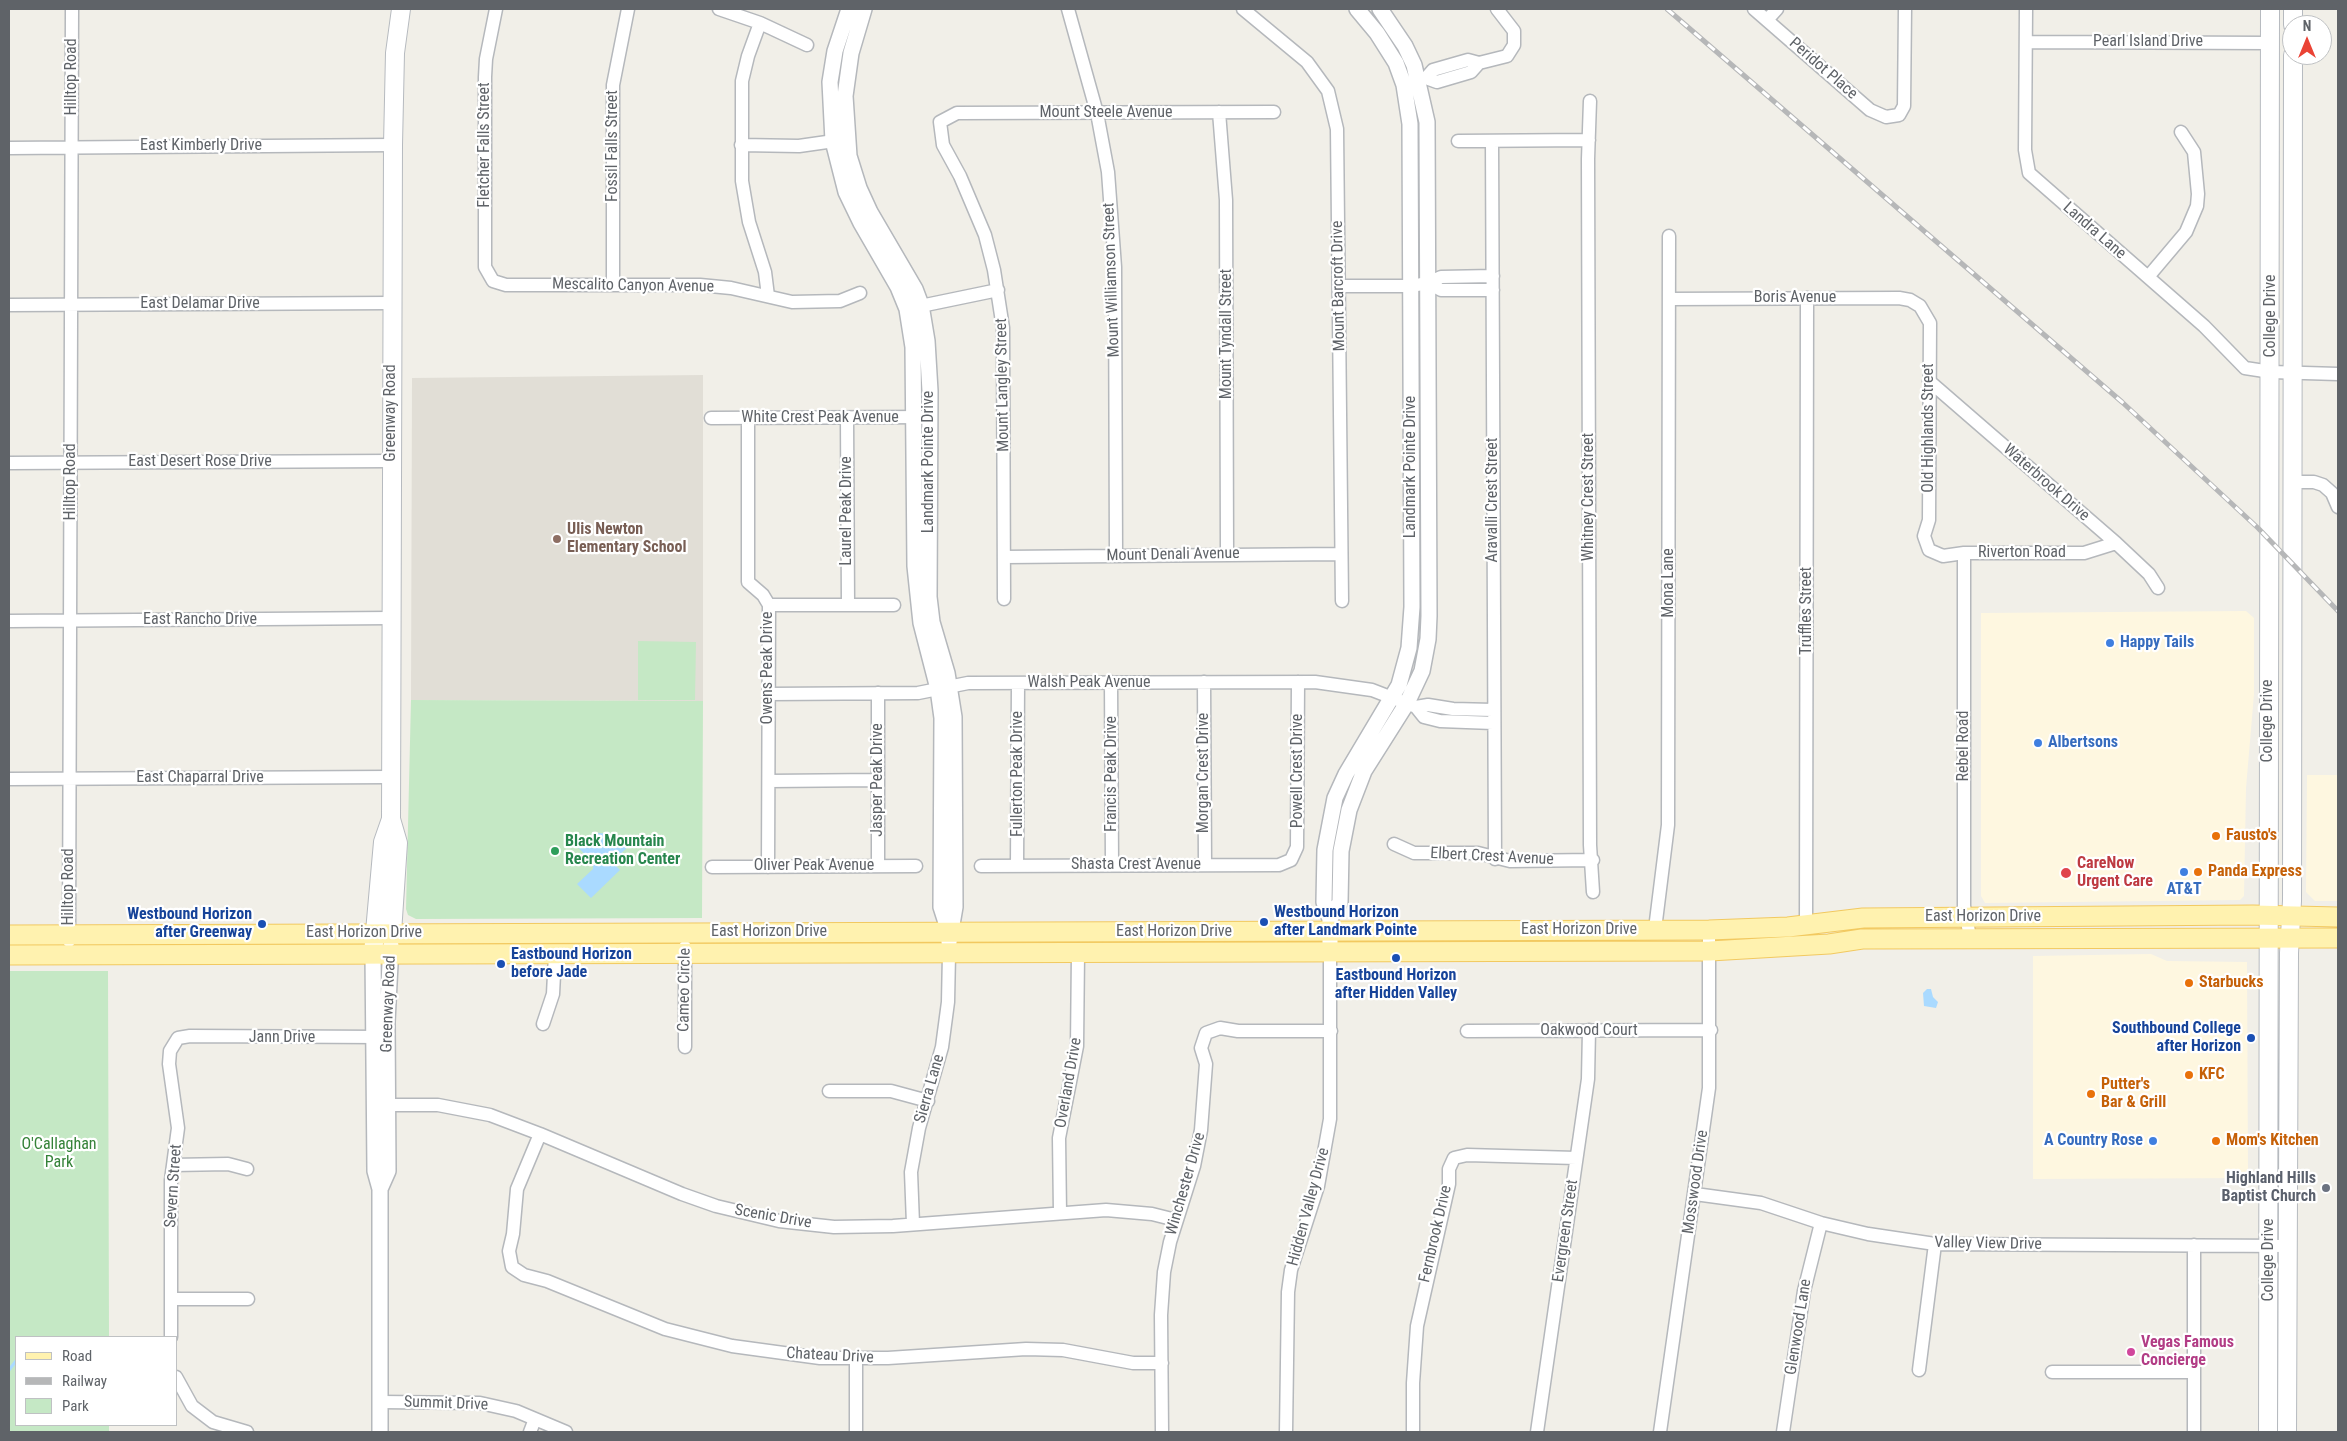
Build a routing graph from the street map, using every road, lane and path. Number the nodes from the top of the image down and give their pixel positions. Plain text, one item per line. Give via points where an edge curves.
1 (72, 9) edge
2 (401, 9) edge
3 (496, 9) edge
4 (628, 9) edge
5 (719, 9) edge
6 (849, 9) edge
7 (864, 9) edge
8 (1068, 9) edge
9 (1243, 9) edge
10 (1357, 9) edge
11 (1380, 9) edge
12 (1497, 9) edge
13 (1754, 9) edge
14 (1777, 9) edge
15 (1906, 9) edge
16 (2026, 9) edge
17 (2270, 9) edge
18 (1767, 20) junction
19 (760, 23) junction
20 (2026, 42) junction
21 (2270, 43) junction
22 (808, 45) dead end
23 (2293, 65) edge
24 (1422, 80) junction
25 (1404, 85) junction
26 (1590, 101) dead end
27 (1219, 112) junction
28 (1274, 112) dead end
29 (1098, 113) junction
30 (940, 122) joint
31 (2181, 132) dead end
32 (840, 140) junction
33 (1589, 140) junction
34 (1458, 141) dead end
35 (1492, 141) junction
36 (392, 145) junction
37 (741, 145) junction
38 (72, 147) junction
39 (9, 148) edge
40 (1669, 236) dead end
41 (1493, 276) junction
42 (2148, 278) junction
43 (493, 281) joint
44 (1428, 283) junction
45 (613, 285) junction
46 (1338, 286) junction
47 (1411, 286) junction
48 (998, 290) junction
49 (1493, 290) junction
50 (860, 293) dead end
51 (768, 296) junction
52 (1808, 298) junction
53 (1669, 299) junction
54 (391, 303) junction
55 (9, 305) edge
56 (71, 305) junction
57 (1920, 306) joint
58 (914, 307) junction
59 (2271, 372) junction
60 (2292, 373) junction
61 (2338, 374) edge
62 (1929, 381) junction
63 (922, 417) junction
64 (711, 418) dead end
65 (748, 418) junction
66 (847, 418) junction
67 (391, 461) junction
68 (9, 463) edge
69 (71, 463) junction
70 (2291, 482) junction
71 (2338, 507) edge
72 (2116, 543) junction
73 (1929, 550) joint
74 (1964, 553) junction
75 (1341, 554) junction
76 (1228, 555) junction
77 (1116, 556) junction
78 (1005, 557) junction
79 (2158, 588) dead end
80 (1004, 599) dead end
81 (1342, 601) dead end
82 (769, 605) junction
83 (848, 605) junction
84 (894, 605) dead end
85 (391, 618) junction
86 (71, 620) junction
87 (9, 621) edge
88 (2268, 668) junction
89 (2292, 669) junction
90 (1112, 682) junction
91 (1204, 682) junction
92 (1298, 682) junction
93 (1018, 683) junction
94 (944, 687) junction
95 (878, 693) junction
96 (769, 694) junction
97 (1405, 702) junction
98 (1493, 710) junction
99 (1493, 723) junction
100 (390, 776) junction
101 (9, 778) edge
102 (70, 778) junction
103 (878, 780) junction
104 (769, 781) junction
105 (1394, 844) dead end
106 (1495, 859) junction
107 (1290, 860) joint
108 (1593, 860) junction
109 (1112, 865) junction
110 (1205, 865) junction
111 (878, 866) junction
112 (916, 866) dead end
113 (981, 866) dead end
114 (1018, 866) junction
115 (712, 867) dead end
116 (768, 867) junction
117 (1593, 892) dead end
118 (2270, 916) junction
119 (2292, 916) junction
120 (1965, 917) junction
121 (2338, 917) edge
122 (1330, 925) junction
123 (1806, 925) junction
124 (1655, 930) junction
125 (1709, 930) junction
126 (687, 932) junction
127 (949, 932) junction
128 (9, 935) edge
129 (69, 935) junction
130 (1970, 938) junction
131 (2270, 938) junction
132 (2291, 938) junction
133 (2338, 938) edge
134 (9, 944) edge
135 (381, 944) junction
136 (1566, 951) junction
137 (1710, 951) junction
138 (1330, 952) junction
139 (1078, 953) junction
140 (684, 954) junction
141 (949, 954) junction
142 (9, 955) edge
143 (69, 955) junction
144 (555, 955) junction
145 (543, 1024) dead end
146 (1589, 1030) junction
147 (1710, 1030) junction
148 (1331, 1031) junction
149 (1467, 1031) dead end
150 (178, 1038) joint
151 (380, 1038) junction
152 (685, 1047) dead end
153 (2269, 1087) junction
154 (829, 1091) dead end
155 (928, 1101) junction
156 (388, 1105) junction
157 (540, 1134) junction
158 (2288, 1157) junction
159 (1576, 1158) junction
160 (173, 1165) junction
161 (247, 1169) dead end
162 (380, 1189) junction
163 (1694, 1194) junction
164 (1060, 1213) junction
165 (1176, 1220) junction
166 (1821, 1223) junction
167 (913, 1224) junction
168 (1935, 1244) junction
169 (2194, 1245) junction
170 (2269, 1246) junction
171 (2287, 1246) junction
172 (171, 1299) junction
173 (248, 1299) dead end
174 (171, 1336) edge
175 (856, 1359) junction
176 (1162, 1363) junction
177 (1919, 1370) dead end
178 (2052, 1372) dead end
179 (2194, 1372) junction
180 (178, 1381) edge
181 (380, 1402) junction
182 (535, 1419) junction
183 (247, 1432) edge
184 (380, 1432) edge
185 (530, 1432) edge
186 (566, 1432) edge
187 (856, 1432) edge
188 (1162, 1432) edge
189 (1286, 1432) edge
190 (1413, 1432) edge
191 (1537, 1432) edge
192 (1660, 1432) edge
193 (1783, 1432) edge
194 (2194, 1432) edge
195 (2268, 1432) edge
196 (2288, 1432) edge

1 - 38 street, Hilltop Road
2 - 36 main road, Greenway Road via 395,53
3 - 43 street, Fletcher Falls Street via 485,77 485,267
4 - 45 street, Fossil Falls Street via 613,85
5 - 19 street
6 - 32 street, Landmark Pointe Drive via 835,51 830,82
7 - 32 street, Landmark Pointe Drive via 847,73
8 - 29 street, Mount Williamson Street
9 - 46 street, Mount Barcroft Drive via 1307,62 1328,91 1337,129
10 - 25 street, Landmark Pointe Drive via 1387,47
11 - 24 street, Landmark Pointe Drive via 1405,46
12 - 24 street via 1514,31 1514,45 1507,56 1479,63 1468,60 1457,63 1433,70
13 - 18 street, Peridot Place
14 - 18 street
15 - 18 street, Peridot Place via 1904,106 1899,115 1886,116 1870,110
16 - 20 street, Landra Lane
17 - 21 main road, College Drive
19 - 22 street
19 - 37 street via 742,81
20 - 21 street, Pearl Island Drive
20 - 42 street, Landra Lane via 2025,150 2029,173
21 - 59 main road, College Drive
23 - 60 main road, College Drive
24 - 25 street
24 - 44 street, Landmark Pointe Drive via 1427,122
25 - 47 street, Landmark Pointe Drive via 1410,124
26 - 33 street, Whitney Crest Street
27 - 28 street, Mount Steele Avenue
27 - 29 street, Mount Steele Avenue
27 - 76 street, Mount Tyndall Street via 1226,200
29 - 30 street, Mount Steele Avenue via 957,113
29 - 77 street, Mount Williamson Street via 1108,172 1115,267
30 - 48 street, Mount Langley Street via 942,145 960,176 985,235
31 - 42 street via 2194,152 2197,206 2186,232
32 - 37 street via 799,146
32 - 58 street, Landmark Pointe Drive via 870,212 907,272
33 - 35 street
33 - 108 street, Whitney Crest Street via 1590,845
34 - 35 street
35 - 41 street, Aravalli Crest Street
36 - 38 street, East Kimberly Drive
36 - 54 main road, Greenway Road
37 - 51 street via 742,181 749,222 765,272
38 - 39 street, East Kimberly Drive
38 - 56 street, Hilltop Road
40 - 53 street, Mona Lane
41 - 44 street via 1442,277
41 - 49 street, Aravalli Crest Street
42 - 59 street, Landra Lane via 2204,326 2245,368
43 - 45 street, Mescalito Canyon Avenue via 506,286
44 - 47 street
44 - 49 street via 1441,290
44 - 97 street, Landmark Pointe Drive via 1429,624 1422,671
45 - 51 street, Mescalito Canyon Avenue via 700,285
46 - 47 street
46 - 75 street, Mount Barcroft Drive
47 - 97 street, Landmark Pointe Drive via 1411,624 1405,668
48 - 58 street
48 - 78 street, Mount Langley Street via 1004,328
49 - 98 street, Aravalli Crest Street
50 - 51 street, Mescalito Canyon Avenue via 840,301 792,302
52 - 53 street, Boris Avenue
52 - 57 street, Boris Avenue via 1899,298
52 - 123 street, Truffles Street
53 - 124 street, Mona Lane via 1668,825
54 - 56 street, East Delamar Drive
54 - 67 main road, Greenway Road
55 - 56 street, East Delamar Drive
56 - 69 street, Hilltop Road
57 - 62 street, Old Highlands Street via 1930,323
58 - 63 street, Landmark Pointe Drive via 928,349
59 - 60 street, Landra Lane
59 - 88 main road, College Drive
60 - 61 street, Landra Lane
60 - 70 main road, College Drive
62 - 72 street, Waterbrook Drive
62 - 73 street, Old Highlands Street via 1929,520 1924,536
63 - 66 street, White Crest Peak Avenue
63 - 94 street, Landmark Pointe Drive via 929,596
64 - 65 street, White Crest Peak Avenue
65 - 66 street, White Crest Peak Avenue
65 - 82 street, Owens Peak Drive via 748,582
66 - 83 street, Laurel Peak Drive
67 - 69 street, East Desert Rose Drive
67 - 85 main road, Greenway Road
68 - 69 street, East Desert Rose Drive
69 - 86 street, Hilltop Road
70 - 71 street via 2323,485 2332,493
70 - 89 main road, College Drive
72 - 74 street, Riverton Road via 2084,553
72 - 79 street, Waterbrook Drive via 2149,574
73 - 74 street, Riverton Road via 1943,556
74 - 120 street, Rebel Road
75 - 76 street, Mount Denali Avenue
75 - 81 street, Mount Barcroft Drive
76 - 77 street, Mount Denali Avenue
77 - 78 street, Mount Denali Avenue
78 - 80 street, Mount Langley Street
82 - 83 street
82 - 96 street, Owens Peak Drive
83 - 84 street
85 - 86 street, East Rancho Drive
85 - 100 main road, Greenway Road
86 - 87 street, East Rancho Drive
86 - 102 street, Hilltop Road
88 - 89 main road
88 - 118 main road, College Drive
89 - 119 main road, College Drive
90 - 91 street, Walsh Peak Avenue
90 - 93 street, Walsh Peak Avenue
90 - 109 street, Francis Peak Drive
91 - 92 street, Walsh Peak Avenue
91 - 110 street, Morgan Crest Drive
92 - 97 street, Walsh Peak Avenue via 1343,684
92 - 107 street, Powell Crest Drive via 1297,847
93 - 94 street, Walsh Peak Avenue via 968,683
93 - 114 street, Fullerton Peak Drive
94 - 95 street, Walsh Peak Avenue via 918,693
94 - 127 street, Landmark Pointe Drive via 954,717 955,907
95 - 96 street, Walsh Peak Avenue
95 - 103 street, Jasper Peak Drive
96 - 104 street, Owens Peak Drive
97 - 98 street via 1453,709
97 - 99 street via 1424,717 1440,721
97 - 122 street, Landmark Pointe Drive via 1364,771 1349,810 1341,851 1340,902
98 - 99 street, Aravalli Crest Street
99 - 106 street, Aravalli Crest Street
100 - 102 street, East Chaparral Drive
100 - 135 main road, Greenway Road via 391,819 398,843
101 - 102 street, East Chaparral Drive
102 - 129 street, Hilltop Road
103 - 104 street
103 - 111 street, Jasper Peak Drive
104 - 116 street, Owens Peak Drive
105 - 106 street, Elbert Crest Avenue via 1414,853 1478,853
106 - 108 street, Elbert Crest Avenue
107 - 110 street, Shasta Crest Avenue via 1280,865
108 - 117 street, Whitney Crest Street
109 - 110 street, Shasta Crest Avenue
109 - 114 street, Shasta Crest Avenue
111 - 112 street, Oliver Peak Avenue
111 - 116 street, Oliver Peak Avenue
113 - 114 street, Shasta Crest Avenue
115 - 116 street, Oliver Peak Avenue
118 - 119 main road, East Horizon Drive
118 - 120 main road, East Horizon Drive
118 - 131 main road, College Drive
119 - 121 main road, East Horizon Drive
119 - 132 main road, College Drive
120 - 123 main road, East Horizon Drive via 1863,918
120 - 130 street, Rebel Road
122 - 124 main road, East Horizon Drive
122 - 127 main road, East Horizon Drive
122 - 138 street, Landmark Pointe Drive
123 - 125 main road, East Horizon Drive
124 - 125 main road, East Horizon Drive
124 - 136 main road via 1651,936 1641,939 1588,941
125 - 137 street, Mosswood Drive
126 - 127 main road, East Horizon Drive
126 - 135 main road, East Horizon Drive
126 - 140 street, Cameo Circle
127 - 141 street, Landmark Pointe Drive
128 - 129 main road, East Horizon Drive
129 - 134 main road via 65,943
129 - 135 main road, East Horizon Drive
129 - 143 street, Hilltop Road
130 - 131 main road, East Horizon Drive
130 - 137 main road, East Horizon Drive via 1862,939
131 - 132 main road, East Horizon Drive
131 - 153 main road, College Drive
132 - 133 main road, East Horizon Drive
132 - 158 main road, College Drive
135 - 143 main road via 234,946 210,954
135 - 144 main road, East Horizon Drive
135 - 151 street, Greenway Road
136 - 137 main road, East Horizon Drive
136 - 138 main road, East Horizon Drive
137 - 147 street, Mosswood Drive
138 - 139 main road, East Horizon Drive
138 - 148 street, Hidden Valley Drive
139 - 141 main road, East Horizon Drive
139 - 164 street, Overland Drive via 1077,1046 1059,1138
140 - 141 main road, East Horizon Drive
140 - 144 main road, East Horizon Drive
140 - 152 street, Cameo Circle
141 - 155 street, Sierra Lane via 948,1002 942,1047
142 - 143 main road
144 - 145 street via 553,994
146 - 147 street, Oakwood Court
146 - 149 street, Oakwood Court
146 - 159 street, Evergreen Street via 1588,1078
147 - 163 street, Mosswood Drive via 1709,1088
148 - 165 street, Winchester Drive via 1238,1031 1220,1028 1206,1033 1202,1048 1206,1064 1201,1130 1194,1166
148 - 189 street, Hidden Valley Drive via 1331,1100 1327,1140 1318,1186 1291,1270 1288,1292
150 - 151 street, Jann Drive
150 - 160 street, Severn Street via 170,1050 169,1064 178,1128
151 - 156 street, Greenway Road
151 - 162 street, Greenway Road via 374,1171
153 - 158 main road via 2278,1093 2280,1132
153 - 170 main road, College Drive
154 - 155 street via 891,1090
155 - 167 street, Sierra Lane via 911,1172
156 - 157 street, Scenic Drive via 457,1107 509,1121
156 - 162 street, Greenway Road via 388,1171
157 - 167 street, Scenic Drive via 682,1194 748,1214 834,1227
157 - 175 street, Chateau Drive via 518,1189 509,1252 512,1267 524,1275 630,1316 701,1339 792,1356
158 - 171 main road, College Drive
159 - 190 street, Fernbrook Drive via 1467,1155 1454,1158 1418,1318
159 - 191 street, Evergreen Street
160 - 161 street via 228,1164
160 - 172 street, Severn Street
162 - 181 street, Greenway Road
163 - 166 street, Valley View Drive via 1760,1203
163 - 192 street, Mosswood Drive
164 - 165 street, Scenic Drive via 1126,1210
164 - 167 street, Scenic Drive
165 - 176 street, Winchester Drive via 1162,1294
166 - 168 street, Valley View Drive
166 - 193 street, Glenwood Lane via 1804,1291
168 - 169 street, Valley View Drive
168 - 177 street
169 - 170 street, Valley View Drive
169 - 179 street
170 - 171 street, Valley View Drive
170 - 195 main road, College Drive
171 - 196 main road, College Drive
172 - 173 street
172 - 174 street, Severn Street
175 - 176 street, Chateau Drive via 1026,1349 1063,1350 1133,1363
175 - 187 street
176 - 188 street, Winchester Drive
178 - 179 street
179 - 194 street
180 - 183 street via 192,1406 213,1422
181 - 182 street, Summit Drive via 480,1403
181 - 184 street, Greenway Road
182 - 185 street
182 - 186 street, Summit Drive

